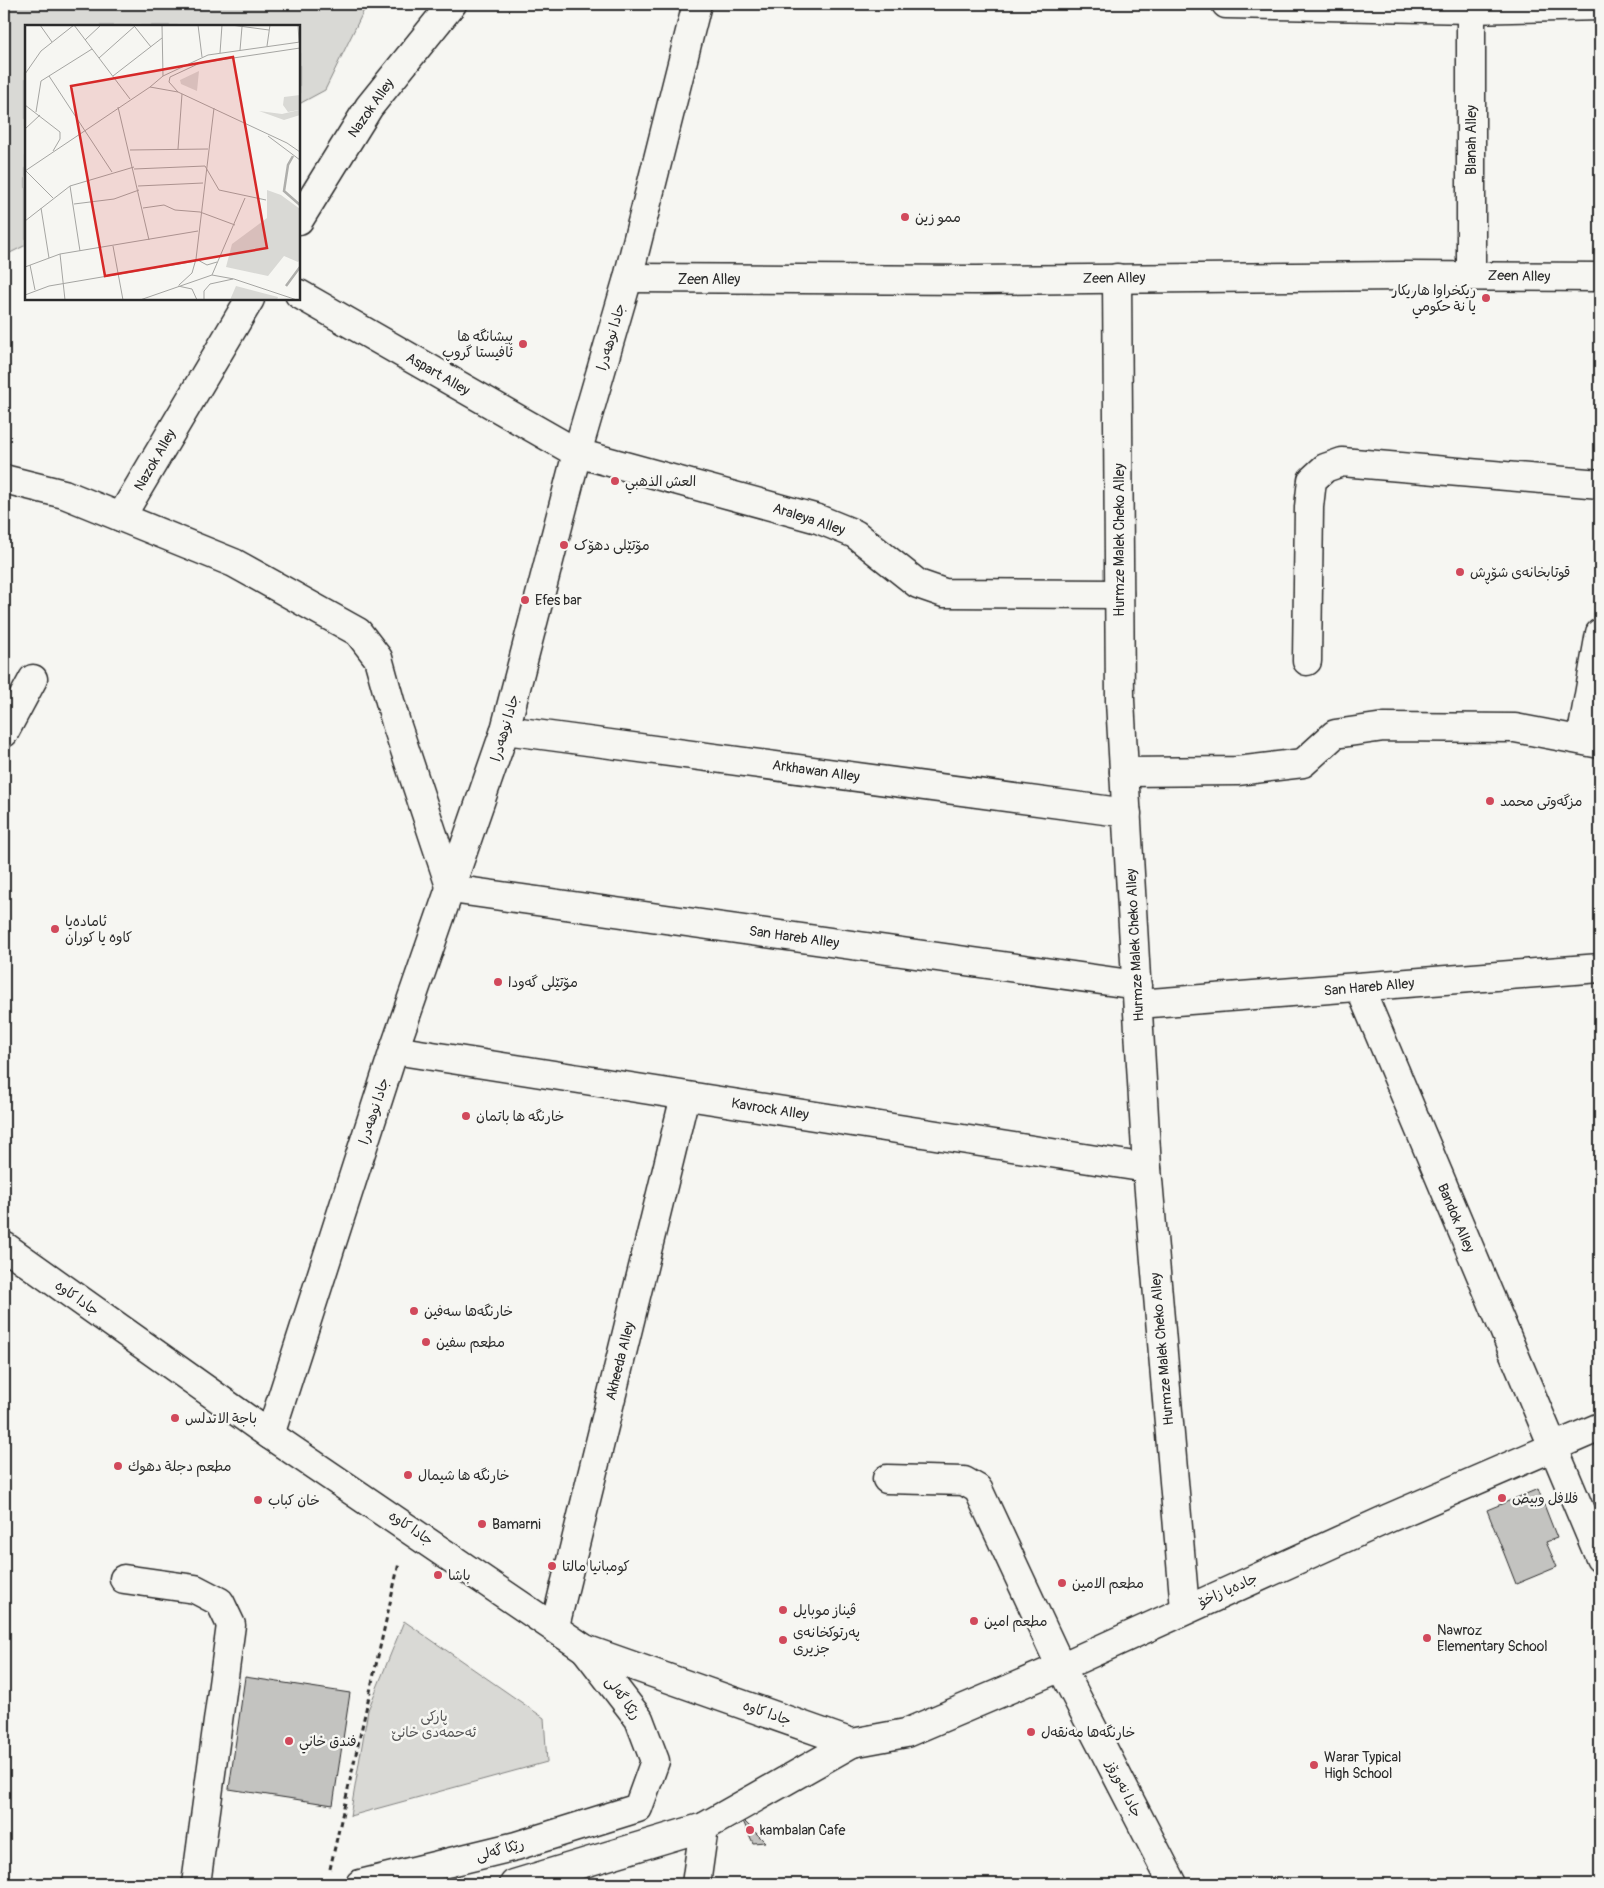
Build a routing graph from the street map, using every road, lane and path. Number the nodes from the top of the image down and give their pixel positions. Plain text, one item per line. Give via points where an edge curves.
1 (452, 4) edge
2 (1226, 4) edge
3 (694, 5) edge
4 (1471, 6) edge
5 (1600, 6) edge
6 (300, 218) edge
7 (1471, 276) junction
8 (1600, 277) edge
9 (628, 278) junction
10 (1117, 278) junction
11 (300, 295) edge
12 (249, 300) edge
13 (576, 453) junction
14 (4, 479) edge
15 (1600, 484) edge
16 (121, 518) junction
17 (1119, 594) junction
18 (1600, 633) edge
19 (1307, 661) dead end
20 (33, 679) dead end
21 (505, 730) junction
22 (4, 733) edge
23 (1591, 742) edge
24 (1124, 772) junction
25 (1127, 813) junction
26 (451, 889) junction
27 (1600, 968) edge
28 (1360, 988) junction
29 (1138, 994) junction
30 (394, 1050) junction
31 (686, 1096) junction
32 (1147, 1168) junction
33 (4, 1246) edge
34 (1600, 1427) edge
35 (270, 1435) junction
36 (1553, 1448) junction
37 (887, 1479) dead end
38 (408, 1526) junction
39 (1600, 1558) edge
40 (124, 1579) dead end
41 (1185, 1609) junction
42 (554, 1626) junction
43 (586, 1649) junction
44 (1061, 1667) junction
45 (852, 1743) junction
46 (638, 1808) joint
47 (704, 1827) junction
48 (329, 1875) dead end
49 (196, 1884) edge
50 (360, 1884) edge
51 (514, 1884) edge
52 (696, 1884) edge
53 (1173, 1884) edge

1 - 6 main road, Nazok Alley via 368,107
2 - 4 main road
3 - 9 main road, جادا نوهەدرا
4 - 5 main road
4 - 7 main road, Blanah Alley
7 - 8 main road, Zeen Alley
7 - 10 main road, Zeen Alley
9 - 10 main road, Zeen Alley
9 - 13 main road, جادا نوهەدرا
10 - 17 main road, Hurmze Malek Cheko Alley
11 - 13 main road, Aspart Alley
12 - 16 main road, Nazok Alley
13 - 17 main road, Araleya Alley via 818,519 854,534 918,584 944,593
13 - 21 main road, جادا نوهەدرا
14 - 16 main road via 64,494
15 - 19 main road via 1342,462 1325,468 1312,480 1309,507
16 - 26 main road via 234,563 358,632 378,658
17 - 24 main road, Hurmze Malek Cheko Alley
18 - 23 main road
20 - 22 main road
21 - 25 main road, Arkhawan Alley
21 - 26 main road, جادا نوهەدرا
23 - 24 main road via 1515,728 1384,727 1335,734 1302,763 1237,771
24 - 25 main road, Hurmze Malek Cheko Alley
25 - 29 main road, Hurmze Malek Cheko Alley
26 - 29 main road, San Hareb Alley
26 - 30 main road, جادا نوهەدرا
27 - 28 main road, San Hareb Alley
28 - 29 main road, San Hareb Alley
28 - 36 main road, Bandok Alley
29 - 32 main road, Hurmze Malek Cheko Alley
30 - 31 main road, Kavrock Alley
30 - 35 main road, جادا نوهەدرا
31 - 32 main road, Kavrock Alley
31 - 42 main road, Akheeda Alley
32 - 41 main road, Hurmze Malek Cheko Alley
33 - 35 main road, جادا کاوه‌
34 - 36 main road, جادەیا زاخۆ
35 - 38 main road, جادا کاوه‌
36 - 39 main road, Bandok Alley
36 - 41 main road, جادەیا زاخۆ
37 - 44 main road, جادا نەورۆز via 964,1481 978,1489
38 - 42 main road, جادا کاوه‌
38 - 48 path
40 - 49 main road via 195,1589 220,1602 231,1624
41 - 44 main road, جادەیا زاخۆ
42 - 43 main road, جادا کاوه‌
43 - 45 main road, جادا کاوه‌
43 - 46 main road, رێکا گه‌لی via 639,1719 655,1760
44 - 45 main road, جادەیا زاخۆ via 906,1733
44 - 53 main road, جادا نەورۆز
45 - 47 main road
46 - 50 main road, رێکا گەلی via 516,1846
47 - 51 main road
47 - 52 main road

